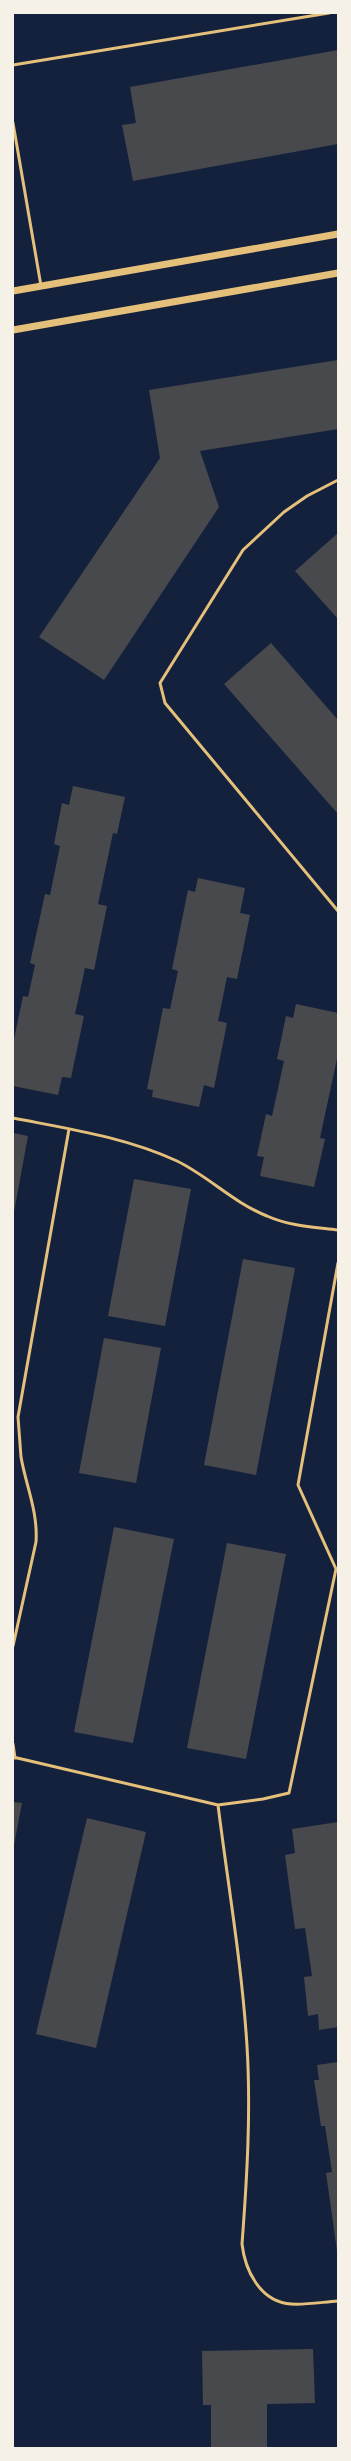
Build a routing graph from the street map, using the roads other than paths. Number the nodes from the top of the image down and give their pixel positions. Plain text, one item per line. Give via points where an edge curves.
1 (329, 13) edge
2 (13, 65) edge
3 (13, 123) edge
4 (338, 234) edge
5 (338, 272) edge
6 (41, 286) junction
7 (13, 291) edge
8 (13, 330) edge
9 (338, 480) edge
10 (338, 911) edge
11 (13, 1118) edge
12 (68, 1129) junction
13 (338, 1230) edge
14 (338, 1263) edge
15 (13, 1646) edge
16 (13, 1744) edge
17 (14, 1758) edge
18 (218, 1805) junction
19 (338, 2300) edge

1 - 2 lane
3 - 6 lane
4 - 6 street
5 - 8 street
6 - 7 street
9 - 10 lane via 307,496 284,512 243,550 160,684 165,703
11 - 12 lane
12 - 13 lane via 108,1136 177,1161 267,1216 289,1223
12 - 15 lane via 18,1417 22,1458 37,1528
14 - 18 lane via 298,1485 336,1569 289,1793 263,1800
16 - 17 lane
17 - 18 lane
18 - 19 lane via 241,1979 247,2046 249,2113 242,2244 244,2260 250,2275 260,2287 279,2300 290,2304

